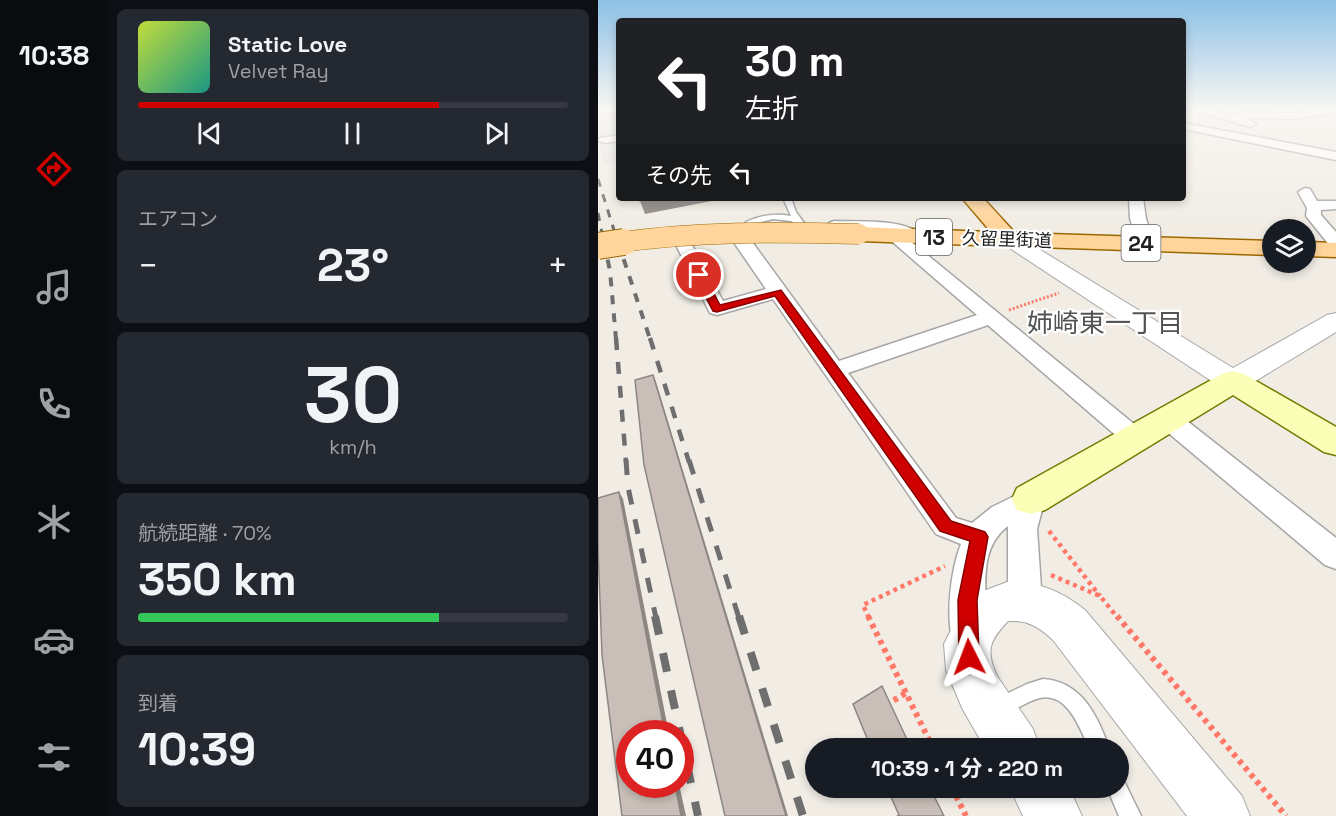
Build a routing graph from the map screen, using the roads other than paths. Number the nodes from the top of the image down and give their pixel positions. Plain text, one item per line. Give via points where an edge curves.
1 (1293, 147) edge
2 (1336, 156) edge
3 (1305, 192) dead end
4 (789, 201) edge
5 (975, 201) edge
6 (1136, 201) edge
7 (1336, 205) edge
8 (1313, 206) junction
9 (800, 223) junction
10 (745, 231) junction
11 (903, 238) junction
12 (1009, 239) junction
13 (682, 241) junction
14 (1336, 243) edge
15 (1147, 244) junction
16 (598, 246) edge
17 (1262, 248) edge
18 (1316, 249) edge
19 (1336, 250) edge
20 (777, 292) junction
21 (991, 317) junction
22 (1336, 321) edge
23 (833, 371) junction
24 (1233, 381) junction
25 (1168, 419) junction
26 (1136, 439) junction
27 (1336, 443) edge
28 (1038, 513) junction
29 (979, 537) junction
30 (1336, 556) edge
31 (1034, 586) junction
32 (967, 644) junction
33 (1003, 730) edge
34 (1094, 738) edge
35 (1043, 798) edge
36 (1122, 798) edge
37 (1054, 816) edge
38 (1130, 816) edge
39 (1222, 816) edge

1 - 2 street
3 - 8 street
4 - 9 lane
5 - 12 main road
6 - 15 street
7 - 8 street
8 - 14 street via 1314,216
9 - 10 street
9 - 11 street via 901,229
10 - 11 street
10 - 13 street
10 - 13 street via 668,229 654,233 654,242
10 - 20 street via 743,244
11 - 12 main road, 久留里街道 / 13
11 - 16 main road, 久留里街道 / 13, bridge via 703,232
11 - 21 street
12 - 15 main road, 久留里街道 / 24
12 - 24 street
13 - 20 street via 717,309
15 - 17 main road, 久留里街道 / 24
18 - 19 main road
20 - 23 street
21 - 23 street
21 - 26 street
22 - 24 street
23 - 29 street via 946,526
24 - 25 main road
24 - 27 main road
25 - 26 main road
25 - 30 street
26 - 28 main road
28 - 29 street via 1005,513
28 - 31 street via 1022,529
29 - 32 street via 967,600
31 - 32 street via 993,607 979,621
31 - 39 street
32 - 33 street via 970,670
33 - 34 lane via 1043,688 1063,692 1079,706
35 - 37 street
36 - 38 lane

